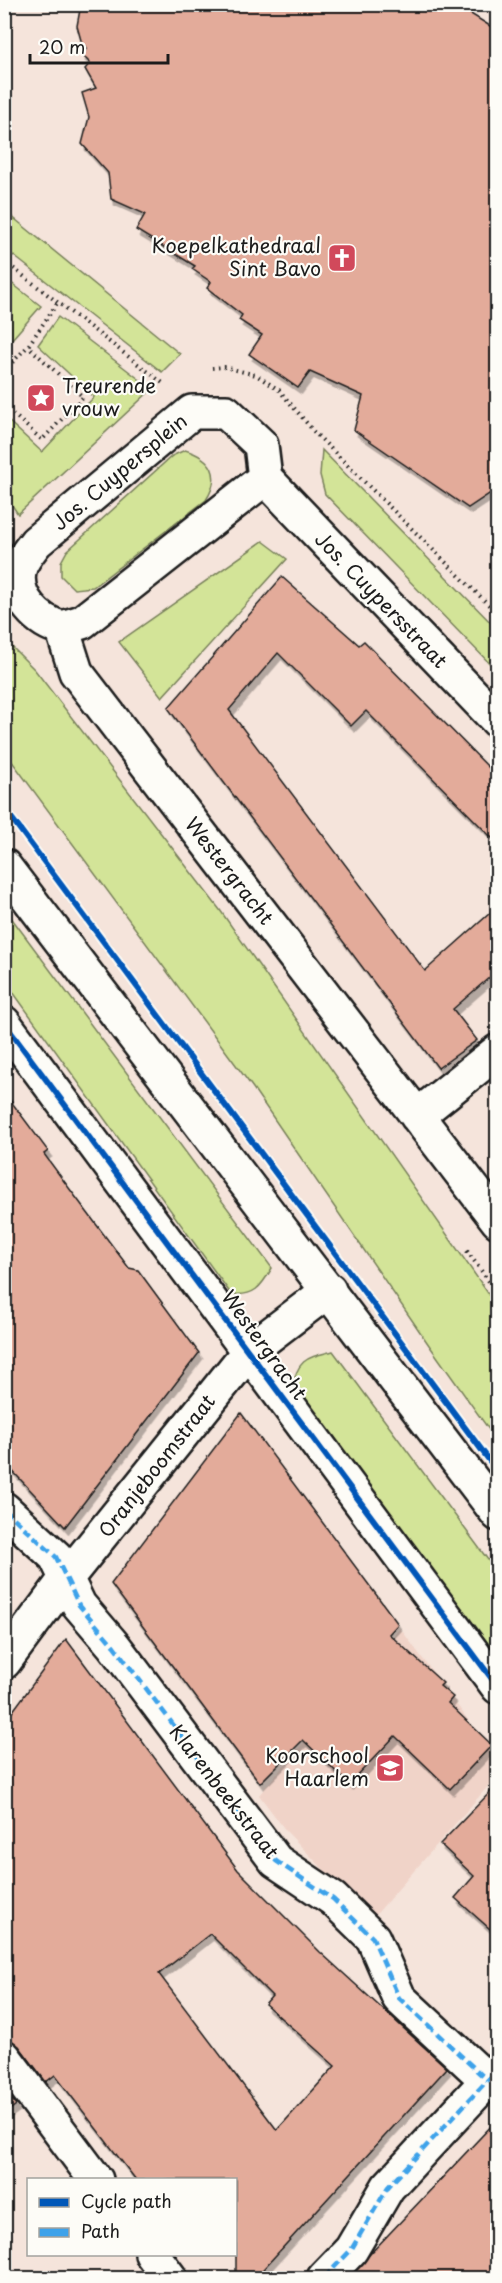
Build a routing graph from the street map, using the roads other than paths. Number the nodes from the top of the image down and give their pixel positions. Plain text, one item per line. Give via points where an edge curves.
1 (265, 478) junction
2 (62, 628) junction
3 (498, 721) edge
4 (4, 866) edge
5 (4, 1023) edge
6 (498, 1051) edge
7 (417, 1116) junction
8 (498, 1221) edge
9 (329, 1290) junction
10 (249, 1351) junction
11 (4, 1509) edge
12 (498, 1514) edge
13 (65, 1580) junction
14 (4, 1662) edge
15 (498, 1687) edge
16 (4, 2057) edge
17 (492, 2074) edge
18 (95, 2178) edge
19 (154, 2256) edge
20 (170, 2278) edge
21 (324, 2278) edge

1 - 2 street via 96,612 82,622
1 - 2 street, Jos. Cuypersplein via 261,445 226,412 192,412 36,542 26,555 19,571 25,603 41,619
1 - 3 street, Jos. Cuypersstraat
2 - 7 street, Westergracht via 76,672
4 - 9 street
5 - 10 street, Westergracht
6 - 7 street
7 - 8 street, Westergracht
9 - 10 street, Oranjeboomstraat
9 - 12 street
10 - 13 street, Oranjeboomstraat
10 - 15 street, Westergracht
11 - 13 street, Klarenbeekstraat via 56,1557
13 - 14 street, Oranjeboomstraat
13 - 17 street, Klarenbeekstraat via 79,1605 276,1862 333,1899 373,1938 399,1998
16 - 18 street
17 - 21 street via 388,2187 351,2250
19 - 20 street

